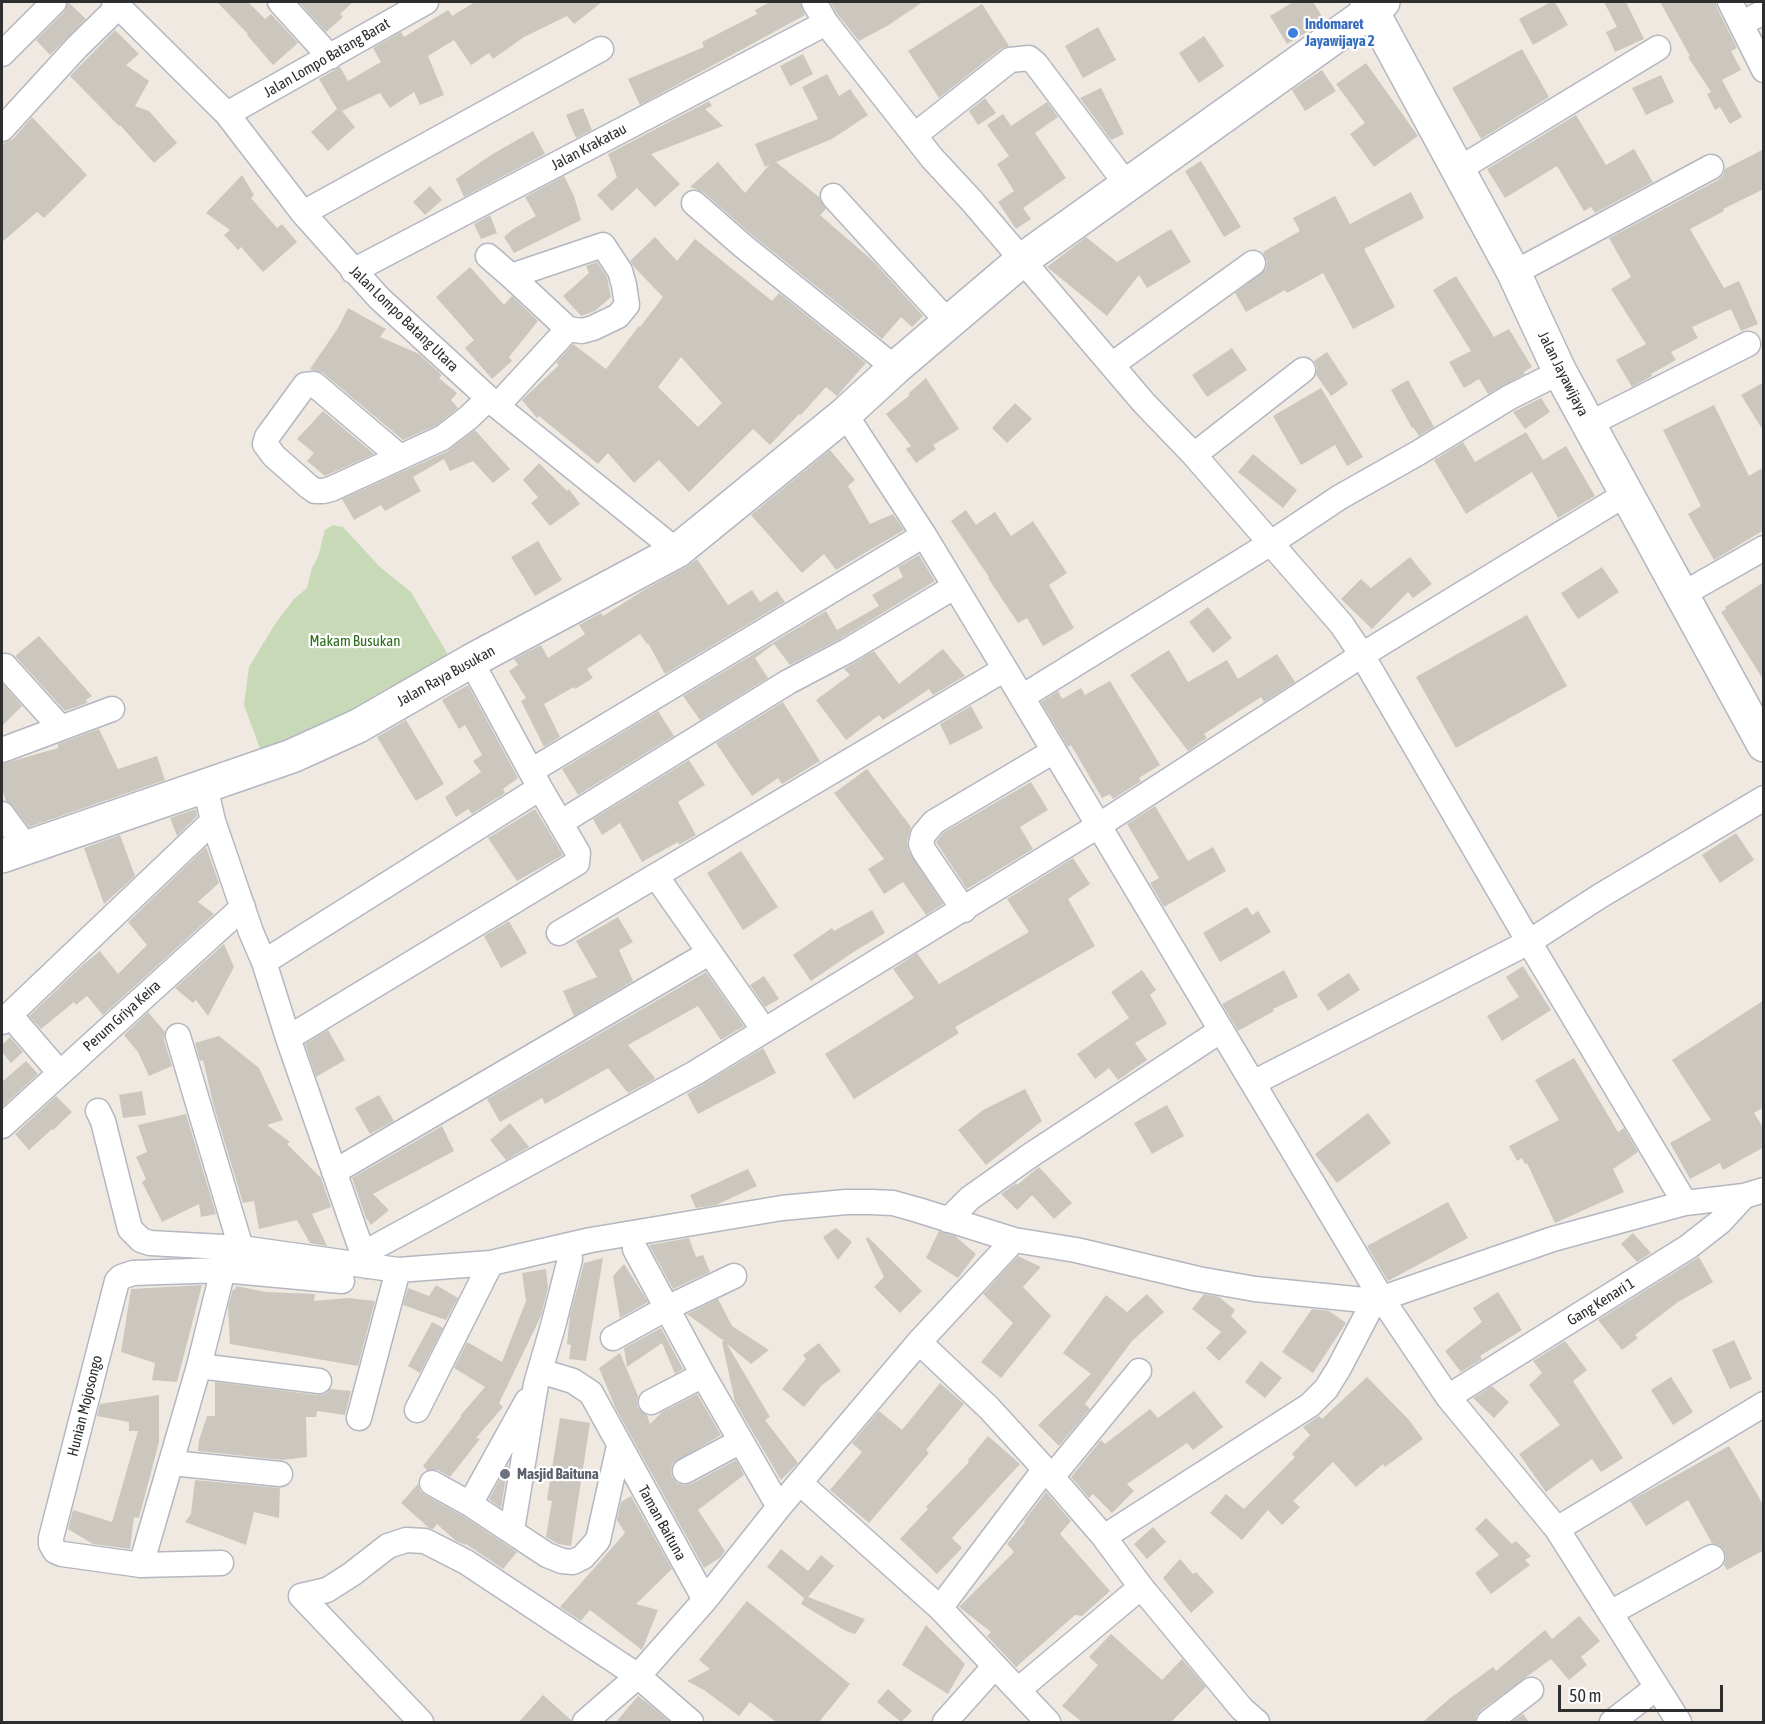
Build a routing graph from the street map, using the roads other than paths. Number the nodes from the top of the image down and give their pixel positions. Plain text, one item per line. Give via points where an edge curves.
1 (54, 2) edge
2 (280, 2) edge
3 (814, 2) edge
4 (1730, 2) edge
5 (116, 4) edge
6 (1374, 4) edge
7 (411, 5) edge
8 (1764, 12) edge
9 (826, 23) junction
10 (1742, 23) junction
11 (1658, 48) dead end
12 (601, 49) dead end
13 (2, 54) edge
14 (330, 57) junction
15 (1764, 70) edge
16 (227, 114) junction
17 (2, 129) edge
18 (915, 135) junction
19 (1711, 167) dead end
20 (1459, 170) junction
21 (1127, 185) junction
22 (833, 196) dead end
23 (694, 203) dead end
24 (303, 213) junction
25 (488, 256) dead end
26 (1022, 260) junction
27 (1253, 263) dead end
28 (353, 271) junction
29 (1514, 273) junction
30 (511, 276) junction
31 (949, 322) junction
32 (568, 329) junction
33 (1748, 344) dead end
34 (1113, 364) junction
35 (895, 368) junction
36 (1303, 370) dead end
37 (1560, 372) junction
38 (493, 403) junction
39 (845, 414) junction
40 (1589, 424) junction
41 (1194, 455) junction
42 (400, 457) junction
43 (1626, 494) junction
44 (924, 536) junction
45 (1271, 543) junction
46 (1764, 548) edge
47 (676, 551) junction
48 (954, 587) junction
49 (1683, 594) junction
50 (1362, 655) junction
51 (471, 661) junction
52 (5, 666) dead end
53 (1005, 669) junction
54 (1022, 697) junction
55 (39, 704) junction
56 (112, 709) dead end
57 (60, 727) junction
58 (1764, 745) edge
59 (5, 749) edge
60 (1054, 751) junction
61 (535, 780) junction
62 (205, 786) junction
63 (1764, 798) edge
64 (2, 814) edge
65 (213, 821) junction
66 (560, 823) junction
67 (1098, 826) junction
68 (14, 852) edge
69 (656, 876) junction
70 (243, 907) junction
71 (964, 910) junction
72 (559, 933) dead end
73 (1528, 942) junction
74 (709, 953) junction
75 (264, 962) junction
76 (6, 1018) edge
77 (764, 1030) junction
78 (1220, 1031) junction
79 (178, 1036) dead end
80 (288, 1038) junction
81 (59, 1072) junction
82 (1253, 1083) junction
83 (98, 1111) dead end
84 (2, 1126) edge
85 (334, 1172) junction
86 (1754, 1193) edge
87 (1685, 1203) junction
88 (948, 1220) junction
89 (1014, 1240) junction
90 (635, 1249) dead end
91 (230, 1255) junction
92 (365, 1259) junction
93 (570, 1259) dead end
94 (491, 1263) junction
95 (398, 1270) junction
96 (734, 1276) dead end
97 (342, 1281) dead end
98 (1378, 1300) junction
99 (667, 1308) junction
100 (613, 1338) dead end
101 (919, 1342) junction
102 (198, 1366) junction
103 (1139, 1371) dead end
104 (703, 1376) junction
105 (538, 1378) junction
106 (319, 1381) dead end
107 (1448, 1397) junction
108 (651, 1402) dead end
109 (1764, 1404) edge
110 (417, 1410) dead end
111 (358, 1418) dead end
112 (741, 1441) junction
113 (620, 1446) junction
114 (172, 1463) junction
115 (685, 1471) dead end
116 (1049, 1473) junction
117 (280, 1474) dead end
118 (432, 1483) dead end
119 (800, 1483) junction
120 (470, 1504) junction
121 (779, 1507) junction
122 (1557, 1529) junction
123 (512, 1530) junction
124 (1104, 1537) junction
125 (1712, 1557) dead end
126 (220, 1563) dead end
127 (141, 1565) junction
128 (1141, 1587) junction
129 (705, 1600) junction
130 (940, 1608) junction
131 (1610, 1613) junction
132 (994, 1666) junction
133 (638, 1676) junction
134 (1656, 1688) junction
135 (1018, 1690) junction
136 (1531, 1690) dead end
137 (1242, 1718) edge
138 (421, 1722) edge
139 (585, 1722) edge
140 (691, 1722) edge
141 (945, 1722) edge
142 (1048, 1722) edge
143 (1489, 1722) edge
144 (1612, 1722) edge
145 (1679, 1722) edge

1 - 13 street
2 - 14 street
3 - 9 street
4 - 10 street
5 - 16 street, Jalan Lompo Batang Utara
5 - 17 street
6 - 20 street, Jalan Jayawijaya
6 - 21 street, Jalan Raya Busukan
7 - 14 street, Jalan Lompo Batang Barat
8 - 10 street
9 - 18 street
9 - 28 street, Jalan Krakatau
10 - 15 street
11 - 20 street
12 - 24 street
14 - 16 street, Jalan Lompo Batang Barat
16 - 24 street, Jalan Lompo Batang Utara
18 - 21 street via 1010,60 1029,58
18 - 26 street
19 - 29 street
20 - 29 street, Jalan Jayawijaya
21 - 26 street, Jalan Raya Busukan
22 - 31 street
23 - 35 street
24 - 28 street, Jalan Lompo Batang Utara
25 - 30 street
26 - 31 street, Jalan Raya Busukan
26 - 34 street
27 - 34 street
28 - 38 street, Jalan Lompo Batang Utara
29 - 37 street, Jalan Jayawijaya
30 - 32 street
30 - 32 street via 603,245 620,271 627,305 618,316 593,328
31 - 35 street, Jalan Raya Busukan
32 - 38 street
33 - 40 street
34 - 41 street
35 - 39 street, Jalan Raya Busukan
36 - 41 street
37 - 40 street, Jalan Jayawijaya
37 - 45 street via 1340,497
38 - 42 street via 442,438
38 - 47 street, Jalan Lompo Batang Utara
39 - 44 street
39 - 47 street, Jalan Raya Busukan
40 - 43 street, Jalan Jayawijaya
41 - 45 street
42 - 42 street via 331,489 315,491 274,456 266,444 304,386 314,384
43 - 49 street, Jalan Jayawijaya
43 - 50 street
44 - 48 street
44 - 61 street
45 - 50 street via 1342,625
45 - 54 street
46 - 49 street
47 - 51 street, Jalan Raya Busukan
48 - 53 street
48 - 66 street via 788,682
49 - 58 street, Jalan Jayawijaya
50 - 67 street
50 - 73 street
51 - 61 street
51 - 62 street, Jalan Raya Busukan via 358,726 292,756
52 - 55 street
53 - 54 street
53 - 69 street
54 - 60 street
55 - 57 street
55 - 59 street
56 - 57 street
57 - 59 street
60 - 67 street
60 - 71 street via 934,822 922,835 924,851
61 - 66 street
61 - 75 street
62 - 65 street
62 - 68 street, Jalan Raya Busukan
63 - 73 street
64 - 68 street
65 - 70 street
65 - 76 street
66 - 80 street via 578,853 577,863 572,867
67 - 71 street
67 - 78 street
69 - 72 street
69 - 74 street
70 - 75 street
70 - 81 street, Perum Griya Keira
71 - 77 street
73 - 82 street
73 - 87 street
74 - 77 street
74 - 85 street
75 - 80 street
76 - 81 street
77 - 92 street
78 - 82 street
78 - 88 street via 1031,1155 970,1198
79 - 91 street
80 - 85 street
81 - 84 street, Perum Griya Keira
82 - 98 street
83 - 91 street via 130,1229 135,1235 150,1243
85 - 92 street
86 - 87 street
86 - 107 street, Gang Kenari 1 via 1688,1247
87 - 98 street via 1553,1239
88 - 89 street
88 - 94 street via 893,1203 846,1202 782,1208 603,1238
89 - 98 street via 1256,1288
89 - 101 street
90 - 99 street
91 - 92 street
91 - 97 street, Hunian Mojosongo
91 - 102 street
91 - 127 street, Hunian Mojosongo via 133,1273 117,1281 51,1544 62,1554
92 - 95 street
93 - 105 street
94 - 95 street
94 - 110 street
95 - 111 street
96 - 99 street
98 - 107 street
98 - 124 street via 1326,1389 1310,1405
99 - 100 street
99 - 104 street
101 - 116 street via 989,1408
101 - 119 street
102 - 106 street
102 - 114 street
103 - 116 street
104 - 108 street
104 - 112 street
105 - 113 street, Taman Baituna via 573,1381 591,1393
105 - 120 street
105 - 123 street
107 - 122 street
109 - 122 street
112 - 115 street
112 - 121 street
113 - 123 street via 598,1540 583,1557 573,1562 562,1561
113 - 129 street, Taman Baituna
114 - 117 street
114 - 127 street
116 - 124 street
116 - 130 street
118 - 120 street
119 - 121 street
119 - 130 street
120 - 123 street
121 - 129 street
122 - 131 street
124 - 128 street
125 - 131 street
126 - 127 street, Hunian Mojosongo
128 - 135 street
128 - 137 street
129 - 133 street
130 - 132 street
131 - 134 street
132 - 135 street
132 - 141 street
133 - 138 street via 466,1562 425,1541 405,1540 388,1546 327,1590 301,1596
133 - 139 street
133 - 140 street
134 - 144 street
134 - 145 street
135 - 142 street
136 - 143 street

